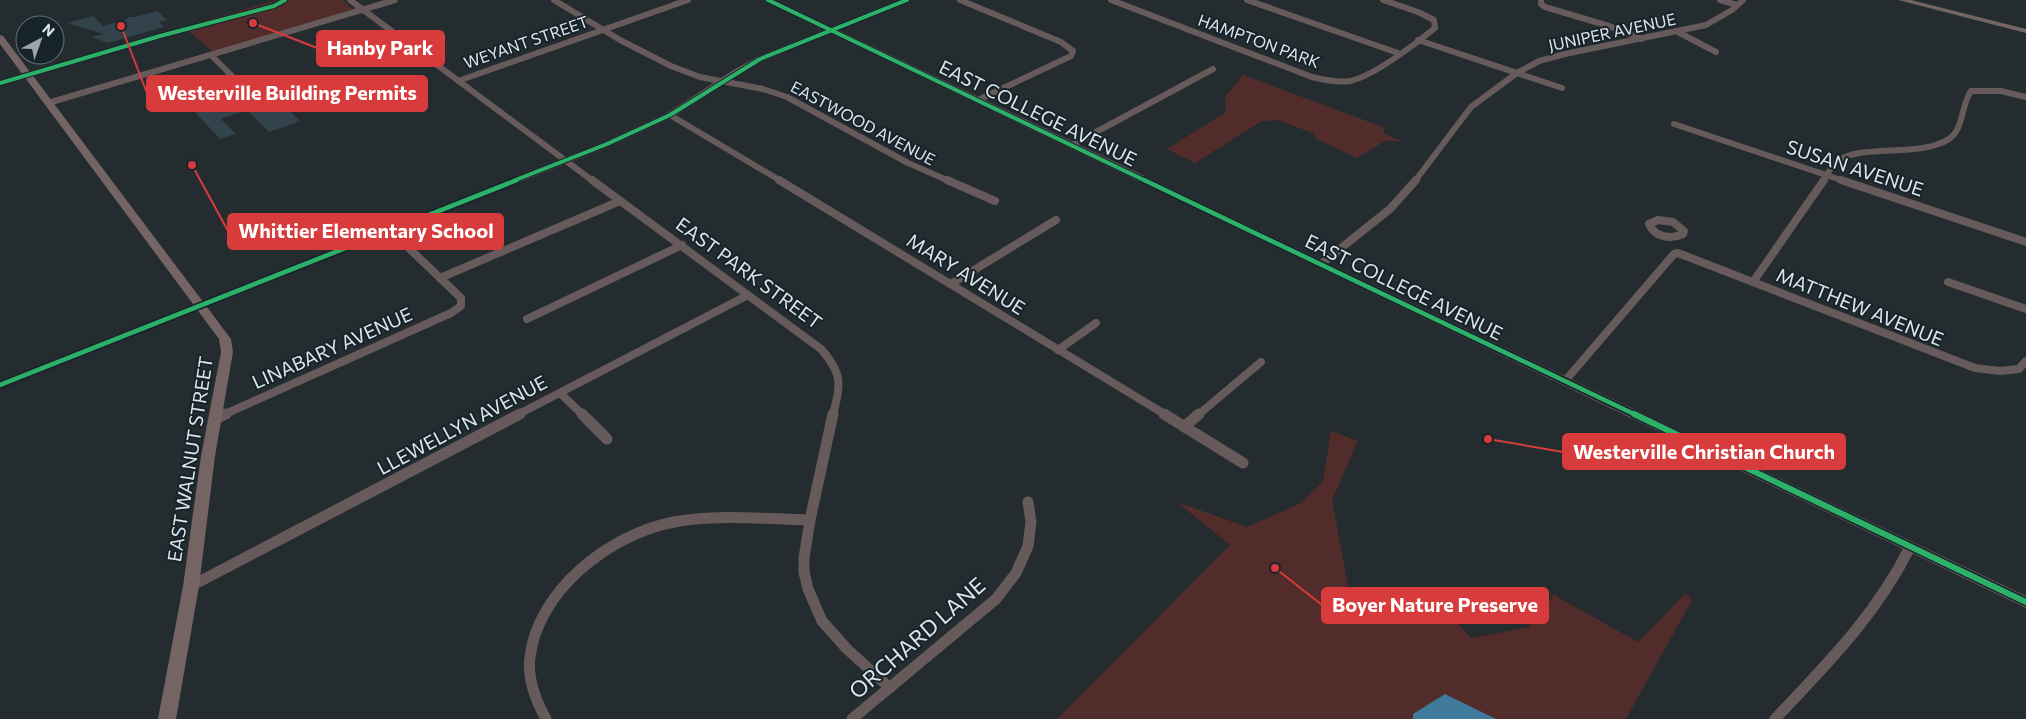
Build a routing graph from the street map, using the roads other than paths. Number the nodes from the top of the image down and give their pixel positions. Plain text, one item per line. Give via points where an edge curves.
1 (350, 0) edge
2 (395, 0) edge
3 (554, 0) edge
4 (688, 0) edge
5 (768, 0) edge
6 (907, 0) edge
7 (960, 0) edge
8 (1111, 0) edge
9 (1247, 0) edge
10 (1382, 0) edge
11 (1720, 0) edge
12 (1902, 0) edge
13 (1541, 2) edge
14 (1740, 2) edge
15 (362, 10) junction
16 (604, 29) junction
17 (830, 30) junction
18 (2026, 31) edge
19 (1678, 32) junction
20 (0, 38) edge
21 (1642, 39) junction
22 (1418, 40) junction
23 (1716, 52) dead end
24 (1398, 53) junction
25 (211, 55) junction
26 (1213, 69) dead end
27 (1517, 73) junction
28 (458, 81) junction
29 (238, 82) dead end
30 (721, 82) junction
31 (1343, 82) joint
32 (1562, 88) dead end
33 (2026, 97) edge
34 (978, 100) junction
35 (48, 103) junction
36 (670, 115) junction
37 (1674, 124) dead end
38 (1072, 145) junction
39 (566, 161) junction
40 (1826, 175) junction
41 (620, 201) junction
42 (995, 201) dead end
43 (1056, 220) dead end
44 (391, 231) junction
45 (1672, 238) dead end
46 (2026, 242) edge
47 (682, 245) junction
48 (1682, 254) junction
49 (1321, 264) junction
50 (440, 278) junction
51 (1754, 282) junction
52 (1948, 282) dead end
53 (951, 284) junction
54 (748, 295) junction
55 (199, 306) junction
56 (461, 306) joint
57 (2026, 310) edge
58 (526, 319) dead end
59 (1096, 323) dead end
60 (1058, 350) junction
61 (2026, 361) edge
62 (1261, 362) dead end
63 (1564, 381) junction
64 (0, 385) edge
65 (560, 394) junction
66 (215, 418) junction
67 (1184, 427) junction
68 (607, 439) dead end
69 (1243, 463) dead end
70 (1028, 502) dead end
71 (810, 520) junction
72 (1910, 547) junction
73 (191, 586) junction
74 (2026, 602) edge
75 (890, 688) junction
76 (167, 719) edge
77 (546, 719) edge
78 (852, 719) edge
79 (1775, 719) edge

1 - 15 street, EAST PARK STREET
2 - 15 street
3 - 16 street, EASTWOOD AVENUE
4 - 16 street, WEYANT STREET
5 - 17 street, EAST COLLEGE AVENUE
6 - 17 street
7 - 34 street via 1061,42 1073,51 1070,56
8 - 31 street, HAMPTON PARK via 1312,77
9 - 24 street
10 - 22 street via 1425,14 1436,23 1433,30
11 - 14 street
12 - 18 main road
13 - 21 street via 1551,9
14 - 19 street, JUNIPER AVENUE via 1706,25
15 - 25 street
15 - 28 street, EAST PARK STREET
16 - 28 street, WEYANT STREET
16 - 30 street, EASTWOOD AVENUE via 685,72
17 - 30 street via 760,59
17 - 34 street, EAST COLLEGE AVENUE
19 - 21 street, JUNIPER AVENUE
19 - 23 street
20 - 35 main road, EAST WALNUT STREET
21 - 27 street, JUNIPER AVENUE via 1539,61
22 - 24 street
22 - 27 street
24 - 31 street via 1362,77
25 - 29 street
25 - 35 street
26 - 38 street
27 - 32 street
27 - 49 street, JUNIPER AVENUE via 1472,107 1442,142 1412,186 1390,209
28 - 39 street, EAST PARK STREET
30 - 36 street
30 - 42 street, EASTWOOD AVENUE via 787,97 908,163
33 - 40 street via 2002,91 1971,91 1965,97 1959,122 1950,138 1920,147 1848,156 1836,162
34 - 38 street, EAST COLLEGE AVENUE
35 - 55 main road, EAST WALNUT STREET
36 - 39 street
36 - 53 street, MARY AVENUE
37 - 40 street, SUSAN AVENUE
38 - 49 street, EAST COLLEGE AVENUE
39 - 41 street, EAST PARK STREET
39 - 44 street
40 - 46 street, SUSAN AVENUE
40 - 51 street
41 - 47 street, EAST PARK STREET
41 - 50 street
43 - 53 street
44 - 50 street
44 - 55 street
45 - 48 street
47 - 54 street, EAST PARK STREET
47 - 58 street
48 - 51 street, MATTHEW AVENUE
48 - 63 street via 1674,254
49 - 63 street, EAST COLLEGE AVENUE
50 - 56 street via 461,298
51 - 61 street, MATTHEW AVENUE via 1975,368 2019,369
52 - 57 street
53 - 60 street, MARY AVENUE
54 - 65 street, LLEWELLYN AVENUE
54 - 71 street, EAST PARK STREET via 819,346 836,369 840,384 837,402
55 - 64 street
55 - 66 main road, EAST WALNUT STREET via 225,339 228,352
56 - 66 street, LINABARY AVENUE
59 - 60 street
60 - 67 street, MARY AVENUE
62 - 67 street
63 - 72 street, EAST COLLEGE AVENUE
65 - 68 street
65 - 73 street, LLEWELLYN AVENUE
66 - 73 main road, EAST WALNUT STREET
67 - 69 street, MARY AVENUE
70 - 75 street, ORCHARD LANE via 1028,546 1016,573 996,599
71 - 75 street, EAST PARK STREET via 804,572 822,621
71 - 77 street via 728,519 656,526 610,548 589,563 557,597 536,635 530,658 533,686
72 - 74 street, EAST COLLEGE AVENUE
72 - 79 street via 1868,619
73 - 76 main road, EAST WALNUT STREET
75 - 78 street, ORCHARD LANE

